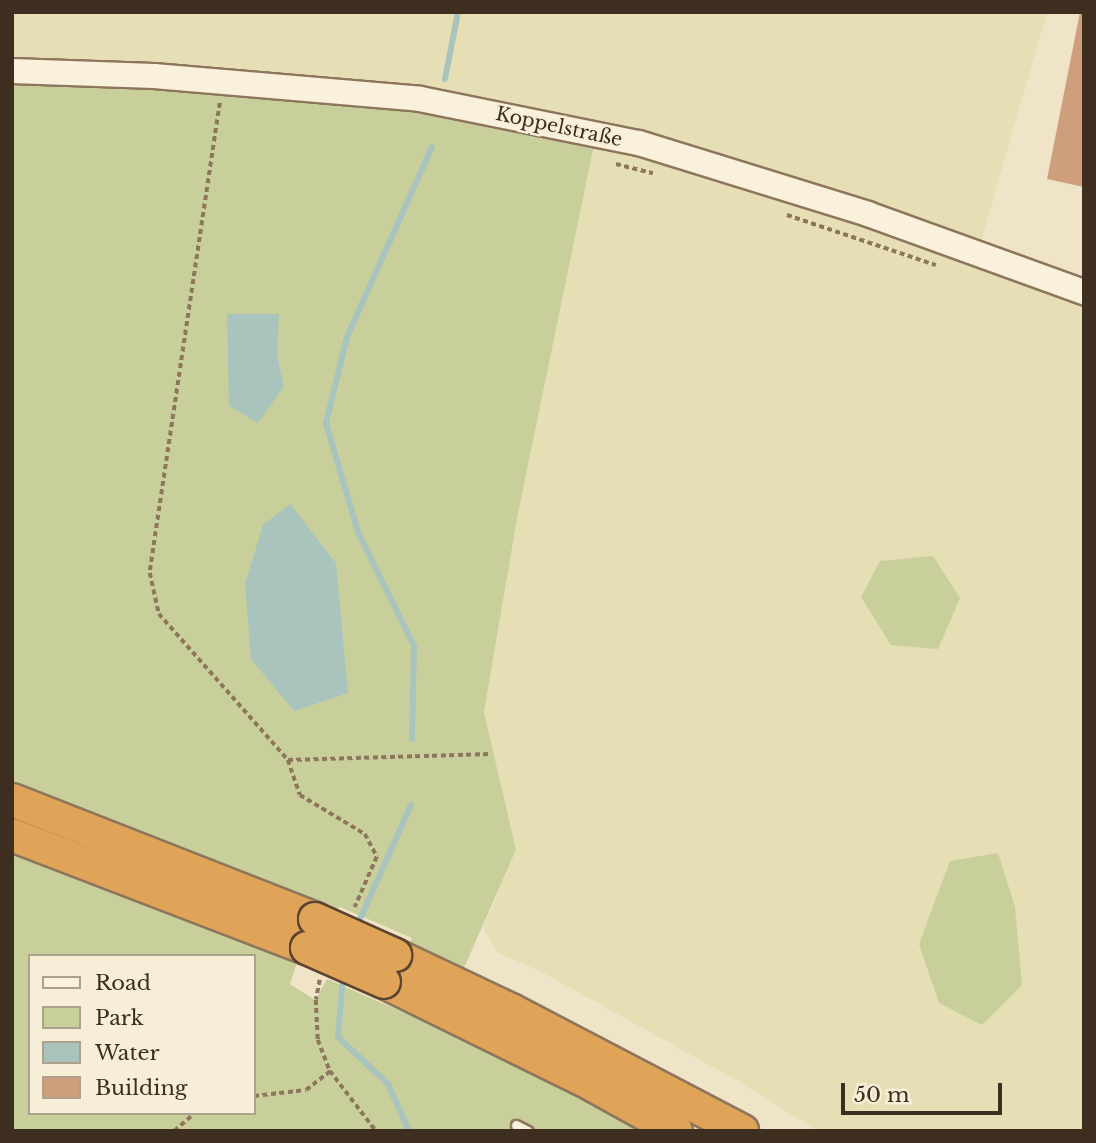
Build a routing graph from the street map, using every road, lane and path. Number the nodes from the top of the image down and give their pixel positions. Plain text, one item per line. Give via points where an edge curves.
1 (12, 71) edge
2 (224, 81) junction
3 (606, 161) dead end
4 (659, 175) dead end
5 (776, 212) dead end
6 (947, 269) dead end
7 (1084, 292) edge
8 (491, 754) dead end
9 (288, 760) junction
10 (12, 800) edge
11 (12, 835) edge
12 (352, 914) dead end
13 (311, 933) junction
14 (389, 968) junction
15 (322, 976) dead end
16 (330, 1071) junction
17 (256, 1096) edge
18 (193, 1115) edge
19 (516, 1125) dead end
20 (174, 1131) edge
21 (376, 1131) edge
22 (528, 1131) edge
23 (676, 1131) edge
24 (742, 1131) edge

1 - 2 street, Koppelstraße
2 - 7 street, Koppelstraße via 420,99 639,143 868,214
2 - 9 path via 150,573 159,614
3 - 4 path
5 - 6 path
8 - 9 path
9 - 12 path via 300,795 365,834 377,857
10 - 13 highway
11 - 13 highway
13 - 14 highway, bridge
14 - 23 highway
14 - 24 highway via 511,1010
15 - 16 path via 316,1000 318,1040
16 - 17 path via 306,1090
16 - 21 path
18 - 20 path
19 - 22 lane

